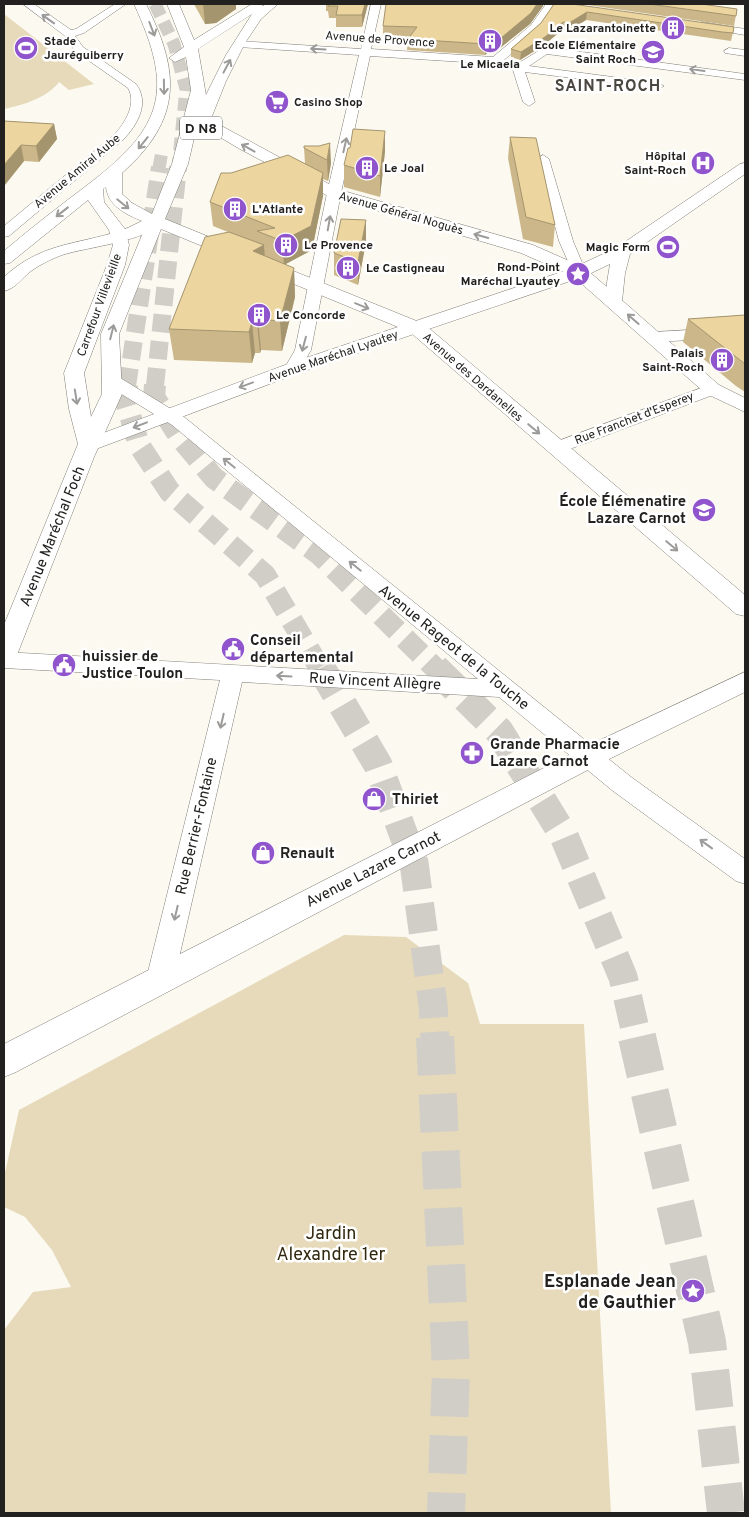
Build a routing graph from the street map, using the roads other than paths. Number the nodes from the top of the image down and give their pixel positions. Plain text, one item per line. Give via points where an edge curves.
1 (28, 4) edge
2 (121, 4) edge
3 (140, 4) edge
4 (173, 4) edge
5 (260, 4) edge
6 (272, 4) edge
7 (376, 4) edge
8 (554, 4) edge
9 (687, 23) edge
10 (183, 25) junction
11 (226, 27) junction
12 (247, 31) junction
13 (745, 32) edge
14 (69, 34) junction
15 (239, 44) junction
16 (191, 48) junction
17 (729, 51) dead end
18 (366, 52) junction
19 (745, 53) edge
20 (496, 61) junction
21 (161, 66) junction
22 (518, 68) junction
23 (745, 76) edge
24 (658, 86) dead end
25 (198, 90) junction
26 (528, 102) dead end
27 (205, 116) junction
28 (543, 159) edge
29 (180, 164) junction
30 (745, 167) edge
31 (115, 171) junction
32 (96, 186) junction
33 (334, 193) junction
34 (155, 221) junction
35 (4, 233) edge
36 (120, 237) junction
37 (29, 238) junction
38 (4, 242) edge
39 (75, 248) junction
40 (622, 252) junction
41 (4, 259) edge
42 (116, 265) junction
43 (579, 272) junction
44 (4, 286) edge
45 (316, 288) junction
46 (613, 301) junction
47 (416, 328) junction
48 (745, 332) edge
49 (654, 337) junction
50 (292, 369) junction
51 (112, 380) junction
52 (712, 389) junction
53 (745, 406) edge
54 (168, 414) junction
55 (89, 445) junction
56 (556, 448) junction
57 (745, 608) edge
58 (4, 655) edge
59 (4, 660) edge
60 (233, 673) junction
61 (745, 681) edge
62 (506, 689) junction
63 (589, 757) junction
64 (745, 872) edge
65 (160, 980) junction
66 (4, 1061) edge

14 -> 1 street, Avenue Amiral Aube
2 - 14 street via 80,31
3 -> 21 main road via 152,28
4 - 10 main road
5 - 11 main road
6 - 12 main road, D N8 via 256,17
7 - 18 street
8 - 20 street via 535,27
9 - 13 street
10 - 11 main road
10 - 16 main road
11 - 12 main road
11 - 16 main road
12 - 15 main road, D N8
14 - 35 street, Avenue Amiral Aube via 79,49 137,92 136,112 123,133
18 -> 15 street, Avenue de Provence
27 -> 15 main road, D N8
16 - 21 main road
16 - 25 main road
17 - 19 street
18 - 20 street, Avenue de Provence
33 -> 18 street
20 - 22 street, Avenue de Provence
21 -> 31 main road via 165,86 162,108 154,128 141,147
23 -> 22 street via 545,50
22 - 24 street, Avenue de Provence
22 - 26 street
25 - 27 main road
25 - 29 main road
27 - 29 main road, D N8 via 192,150
33 -> 27 main road, Avenue Général Noguès via 222,133 211,126
28 - 43 street via 566,241
29 - 34 main road
30 - 40 main road, Avenue Maréchal Lyautey
31 - 32 main road
31 -> 34 main road via 112,184 117,200
32 - 36 main road, Carrefour Villevieille via 96,202
32 -> 37 main road
43 -> 33 main road, Avenue Général Noguès via 527,250
45 -> 33 street
34 - 36 main road, Carrefour Villevieille via 137,232
34 - 45 main road, Avenue des Dardanelles
51 -> 34 main road, Carrefour Villevieille via 110,334
36 - 39 main road
36 - 42 main road, Carrefour Villevieille
37 - 38 street
37 - 41 main road
39 - 42 main road via 99,254
39 - 44 main road via 41,258
40 - 43 main road, Avenue Maréchal Lyautey
40 - 46 main road
42 -> 55 main road, Carrefour Villevieille via 74,373 80,421
43 - 46 main road
43 - 47 main road, Avenue Maréchal Lyautey
45 -> 47 main road, Avenue des Dardanelles
45 -> 50 street via 303,350
49 -> 46 main road
47 - 50 main road, Avenue Maréchal Lyautey
47 -> 56 main road, Avenue des Dardanelles
48 - 49 street
49 - 52 main road
50 -> 54 main road, Avenue Maréchal Lyautey
51 - 54 street, Avenue Rageot de la Touche
51 - 55 main road, Carrefour Villevieille via 112,394
52 - 53 main road
52 - 56 street, Rue Franchet d'Esperey
54 -> 55 main road, Avenue Maréchal Lyautey
62 -> 54 street, Avenue Rageot de la Touche
55 - 58 main road, Avenue Maréchal Foch
56 -> 57 main road, Avenue des Dardanelles
59 - 60 street, Rue Vincent Allègre
62 -> 60 street, Rue Vincent Allègre
60 -> 65 street, Rue Berrier-Fontaine
61 - 63 main road, Avenue Lazare Carnot
62 - 63 street, Avenue Rageot de la Touche
64 -> 63 street, Avenue Rageot de la Touche
63 - 65 main road, Avenue Lazare Carnot
65 - 66 main road, Avenue Lazare Carnot

